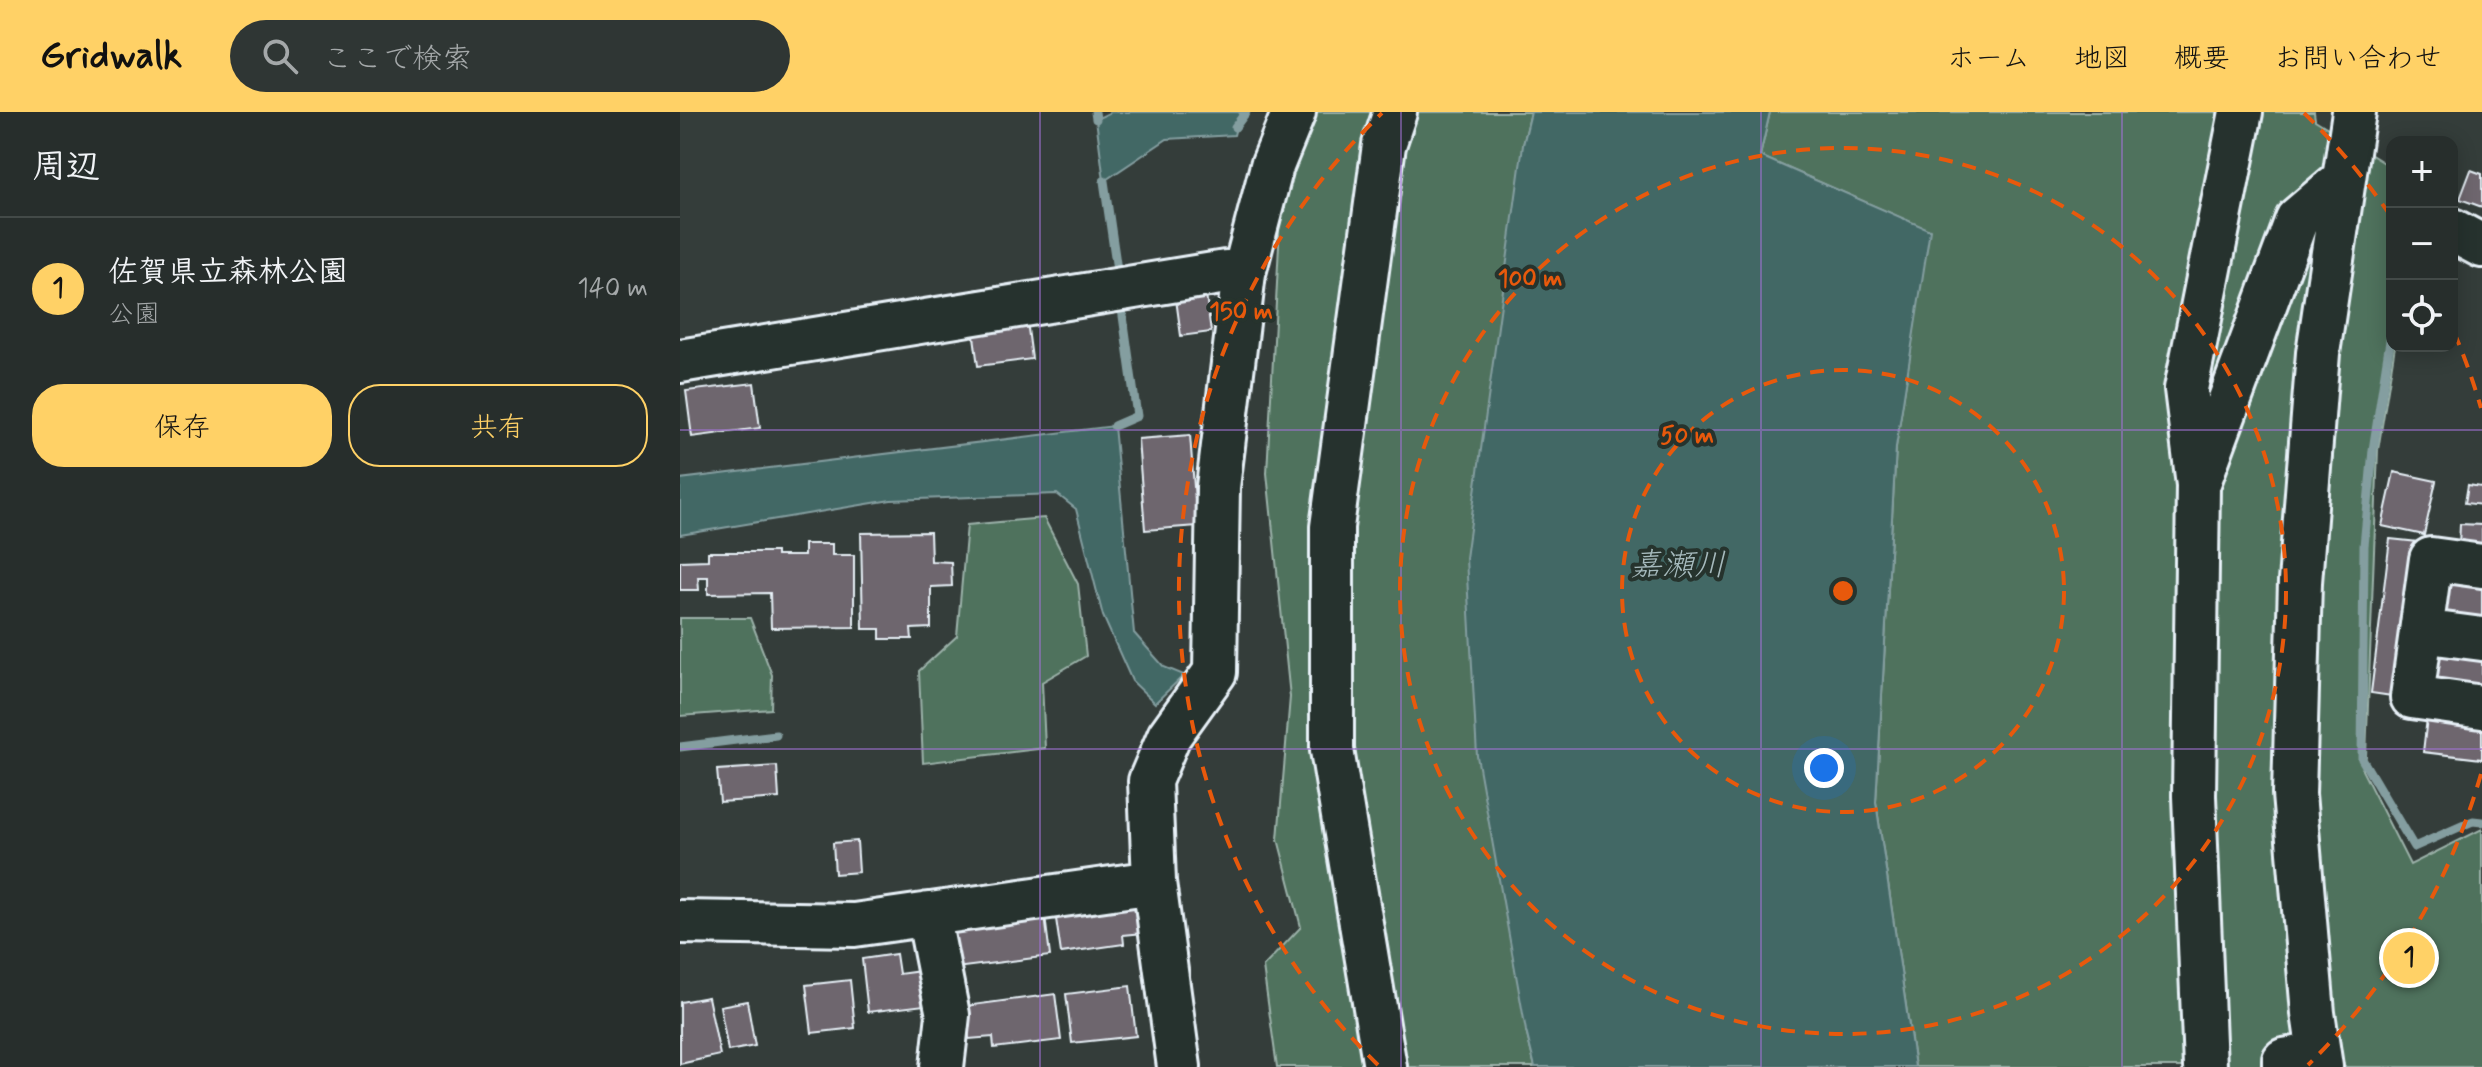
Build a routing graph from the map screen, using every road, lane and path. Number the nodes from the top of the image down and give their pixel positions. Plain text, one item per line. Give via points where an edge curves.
1 (1294, 112) edge
2 (1395, 112) edge
3 (2241, 112) edge
4 (2354, 112) edge
5 (2344, 179) junction
6 (2458, 233) edge
7 (2482, 246) edge
8 (1244, 273) junction
9 (680, 361) edge
10 (2198, 485) junction
11 (2482, 566) edge
12 (2421, 631) junction
13 (2482, 639) edge
14 (2482, 707) edge
15 (1154, 882) junction
16 (928, 914) junction
17 (680, 922) edge
18 (2308, 1063) edge
19 (942, 1067) edge
20 (1179, 1067) edge
21 (1385, 1067) edge
22 (2205, 1067) edge

1 - 8 street via 1272,166
2 - 21 street via 1384,145 1332,527 1332,750
3 - 10 street via 2186,389
4 - 5 street
5 - 10 street via 2297,219
5 - 18 street via 2318,353 2300,582 2294,794 2313,1013
6 - 7 street
8 - 9 street via 1211,274
8 - 15 street via 1218,487 1215,672 1169,736 1150,781
10 - 22 street via 2194,796
11 - 12 street via 2431,559
12 - 13 street
12 - 14 street via 2412,697
15 - 16 street
15 - 20 street
16 - 17 street via 854,925
16 - 19 street via 948,1015

